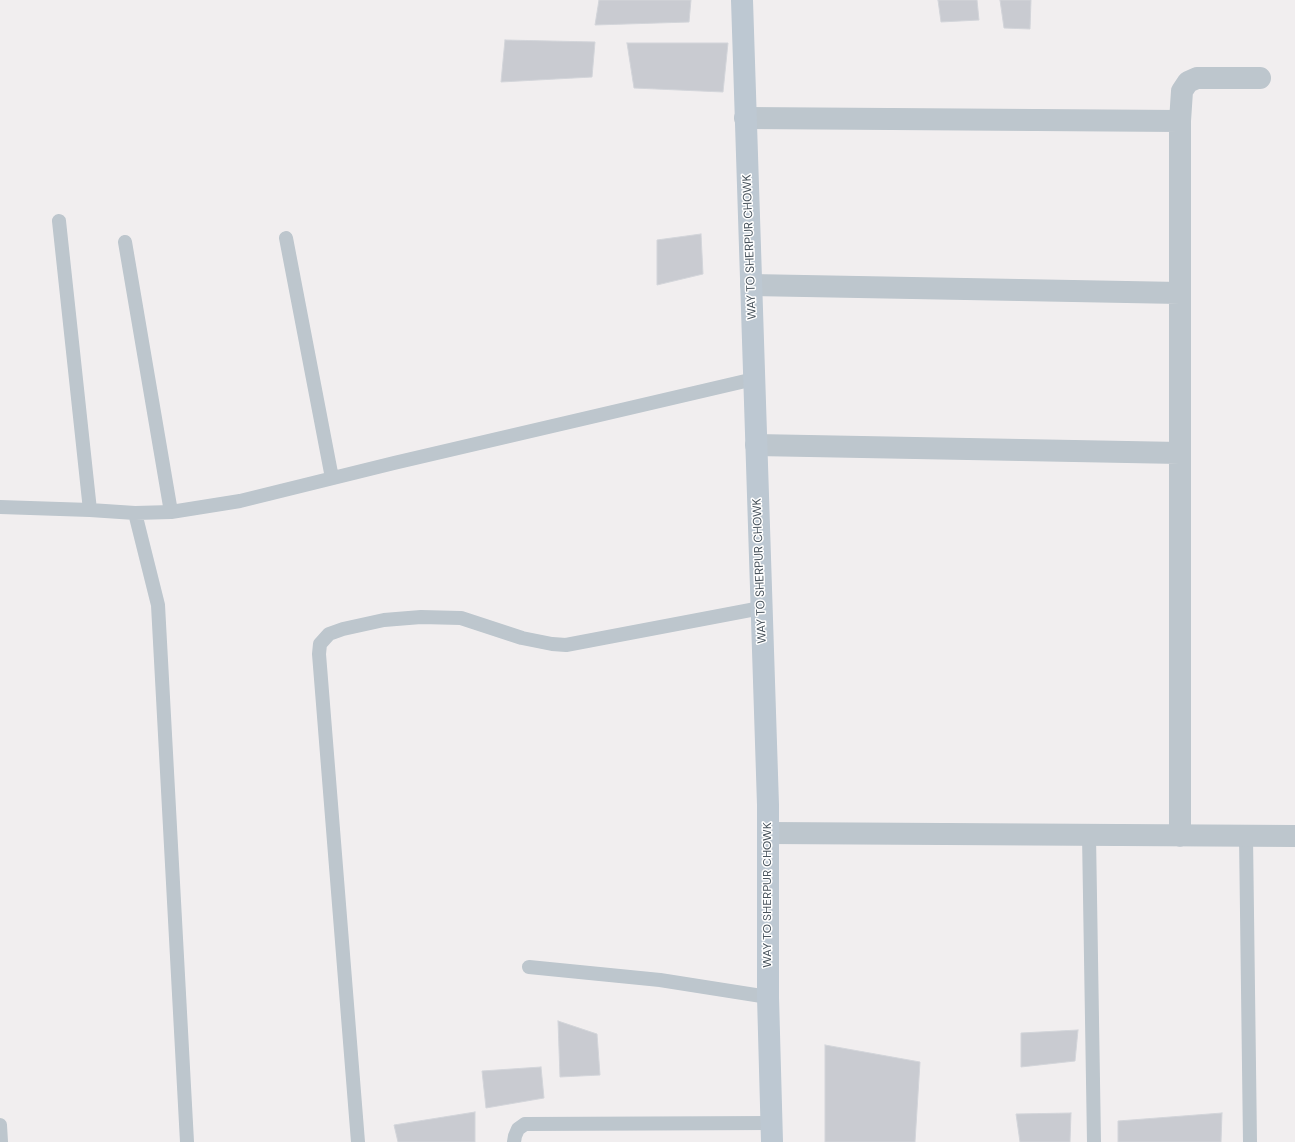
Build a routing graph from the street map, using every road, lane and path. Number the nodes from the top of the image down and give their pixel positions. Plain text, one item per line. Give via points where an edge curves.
1 (742, 0) edge
2 (1260, 78) dead end
3 (746, 118) junction
4 (1180, 121) junction
5 (59, 221) dead end
6 (286, 238) dead end
7 (125, 242) dead end
8 (751, 286) junction
9 (1180, 292) junction
10 (754, 379) junction
11 (756, 445) junction
12 (1180, 452) junction
13 (332, 478) junction
14 (0, 507) edge
15 (90, 510) junction
16 (171, 512) junction
17 (135, 513) junction
18 (761, 608) junction
19 (768, 833) junction
20 (1089, 835) junction
21 (1180, 836) junction
22 (1246, 836) junction
23 (1295, 836) edge
24 (529, 967) dead end
25 (768, 997) junction
26 (0, 1125) edge
27 (772, 1133) edge
28 (1, 1142) edge
29 (187, 1142) edge
30 (358, 1142) edge
31 (514, 1142) edge
32 (1094, 1142) edge
33 (1250, 1142) edge

1 - 3 street, WAY TO SHERPUR CHOWK
2 - 4 street via 1197,78 1188,82 1182,91
3 - 4 street
3 - 8 street, WAY TO SHERPUR CHOWK
4 - 9 street
5 - 15 lane
6 - 13 lane
7 - 16 lane
8 - 9 street
8 - 10 street, WAY TO SHERPUR CHOWK
9 - 12 street
10 - 11 street, WAY TO SHERPUR CHOWK
10 - 13 lane
11 - 12 street
11 - 18 street, WAY TO SHERPUR CHOWK
12 - 21 street
13 - 16 lane via 240,501
14 - 15 lane
15 - 17 lane
16 - 17 lane
17 - 29 lane via 158,606
18 - 19 street, WAY TO SHERPUR CHOWK
18 - 30 lane via 566,645 522,638 461,618 421,617 384,620 343,629 329,634 320,644
19 - 20 street
19 - 25 street, WAY TO SHERPUR CHOWK
20 - 21 street
20 - 32 lane
21 - 22 street
22 - 23 street
22 - 33 lane
24 - 25 lane via 660,980
25 - 27 street, WAY TO SHERPUR CHOWK
26 - 28 lane
27 - 31 lane via 525,1124 518,1129

